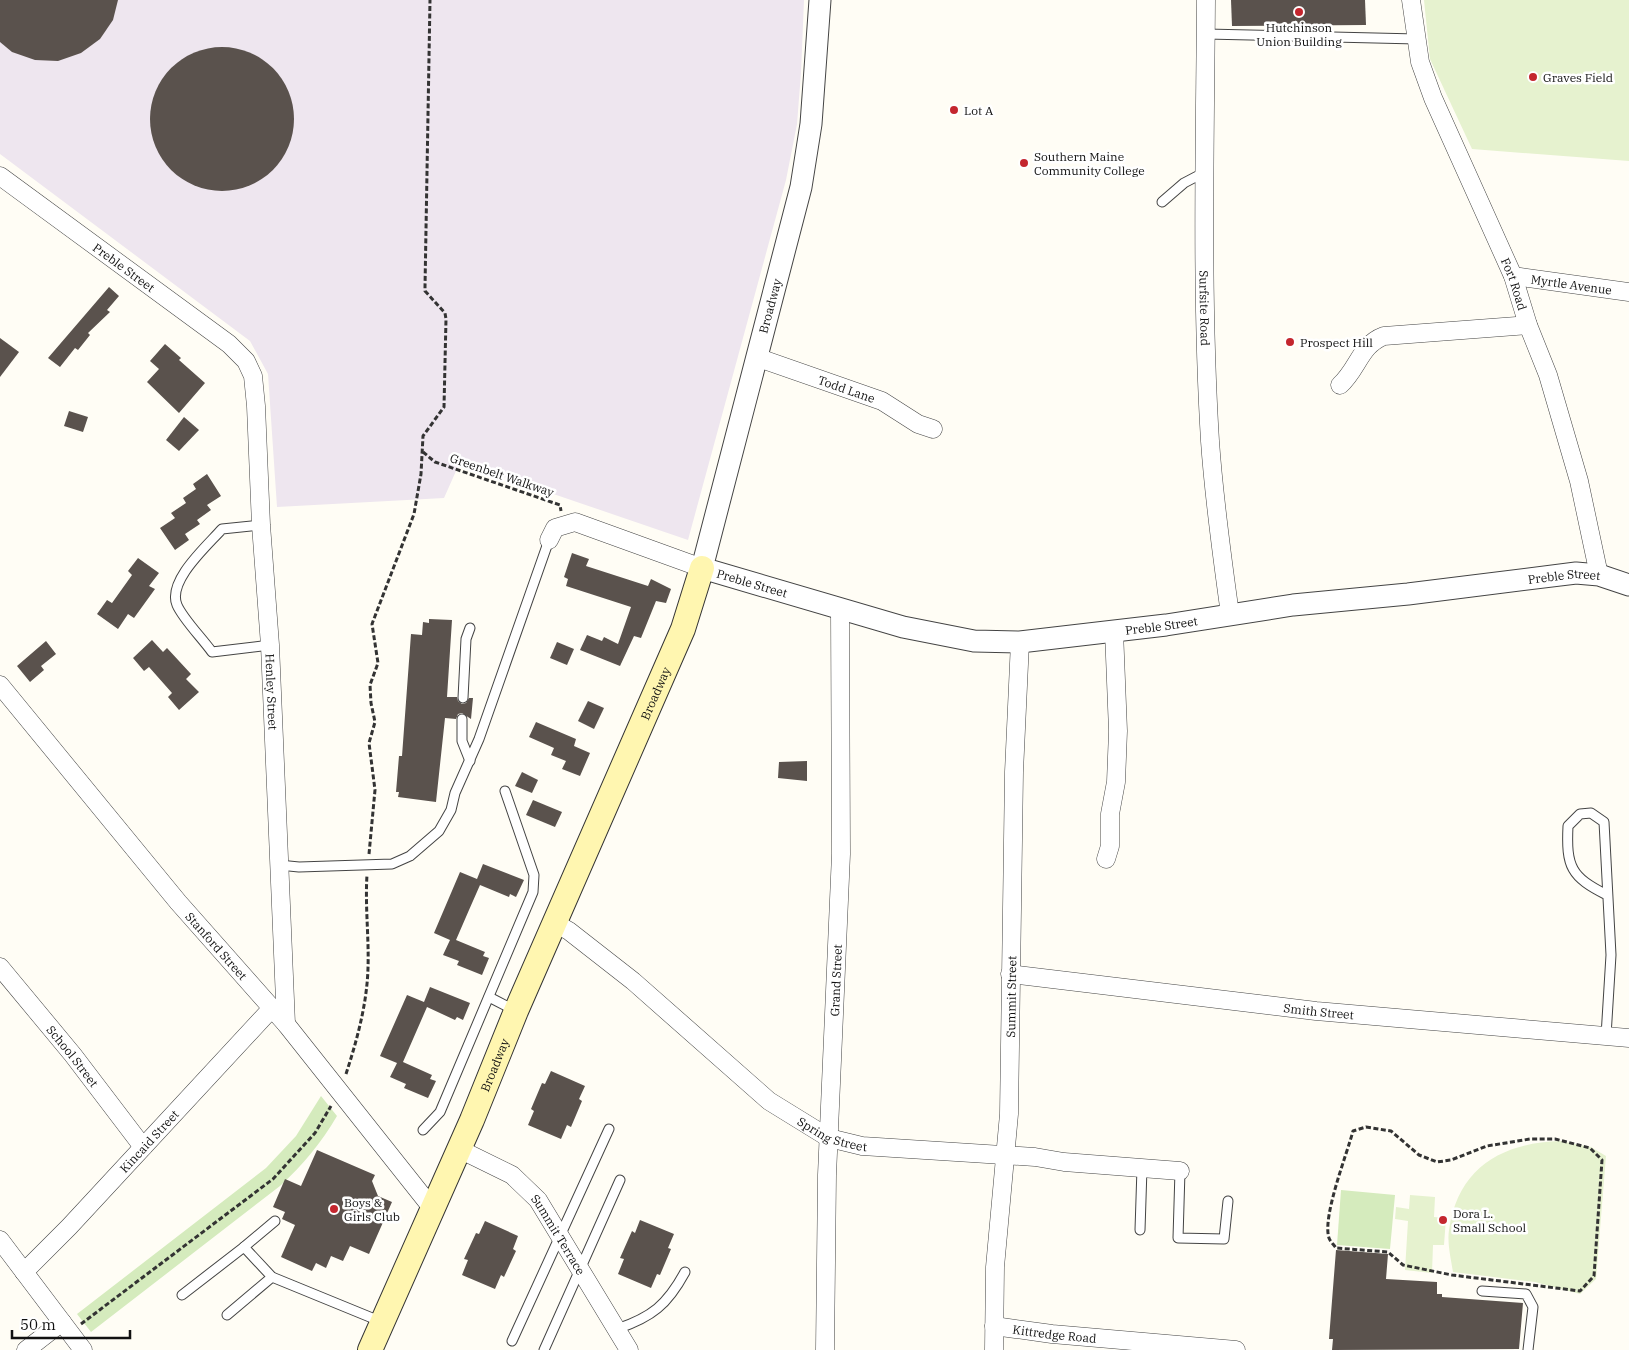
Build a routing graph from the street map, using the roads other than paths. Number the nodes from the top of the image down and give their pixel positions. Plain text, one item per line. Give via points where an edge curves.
1 (820, 0) edge
2 (1206, 0) edge
3 (1411, 0) edge
4 (1206, 34) junction
5 (1417, 39) junction
6 (1205, 172) junction
7 (0, 176) edge
8 (1162, 202) dead end
9 (1513, 276) junction
10 (1629, 292) edge
11 (1528, 325) junction
12 (756, 357) junction
13 (246, 361) joint
14 (1340, 385) dead end
15 (933, 429) dead end
16 (261, 525) junction
17 (549, 540) joint
18 (702, 568) junction
19 (1599, 575) junction
20 (1629, 585) edge
21 (840, 609) junction
22 (1230, 614) junction
23 (470, 628) dead end
24 (1114, 631) junction
25 (1020, 642) junction
26 (270, 645) junction
27 (0, 685) edge
28 (464, 698) dead end
29 (462, 719) dead end
30 (470, 761) junction
31 (505, 792) dead end
32 (1106, 859) dead end
33 (279, 865) junction
34 (1607, 895) junction
35 (555, 923) junction
36 (0, 967) edge
37 (1010, 974) junction
38 (489, 997) junction
39 (272, 1008) junction
40 (516, 1011) junction
41 (286, 1024) junction
42 (1606, 1036) junction
43 (1629, 1038) edge
44 (609, 1129) dead end
45 (423, 1130) dead end
46 (829, 1138) junction
47 (143, 1147) junction
48 (459, 1149) junction
49 (1005, 1156) junction
50 (1142, 1168) junction
51 (1180, 1171) joint
52 (620, 1180) dead end
53 (1228, 1201) dead end
54 (432, 1208) junction
55 (275, 1221) dead end
56 (1140, 1230) dead end
57 (560, 1234) junction
58 (0, 1240) edge
59 (244, 1247) junction
60 (580, 1268) junction
61 (24, 1272) junction
62 (685, 1272) dead end
63 (272, 1277) junction
64 (1482, 1291) dead end
65 (182, 1296) dead end
66 (227, 1315) dead end
67 (62, 1322) junction
68 (382, 1322) junction
69 (994, 1326) junction
70 (617, 1329) junction
71 (512, 1341) dead end
72 (26, 1350) edge
73 (83, 1350) edge
74 (370, 1350) edge
75 (544, 1350) edge
76 (629, 1350) edge
77 (825, 1350) edge
78 (994, 1350) edge
79 (1236, 1350) edge
80 (1528, 1350) edge

1 - 12 street, Broadway via 805,166
2 - 4 street, Surfsite Road
3 - 5 street, Fort Road
4 - 5 lane
4 - 6 street, Surfsite Road
5 - 9 street, Fort Road via 1420,62 1433,98
6 - 8 lane via 1184,183
6 - 22 street, Surfsite Road via 1210,442
7 - 13 street, Preble Street via 204,325
9 - 10 street, Myrtle Avenue
9 - 11 street, Fort Road
11 - 14 street via 1384,336 1373,340 1364,349 1350,376
11 - 19 street, Fort Road via 1548,375 1577,472
12 - 15 street, Todd Lane via 882,401 918,424
12 - 18 street, Broadway
13 - 16 street, Henley Street via 253,376 256,406
16 - 26 street, Henley Street
16 - 26 lane via 222,529 179,580 174,592 177,606 212,652
17 - 18 street via 555,528 575,522
17 - 30 lane
18 - 21 street, Preble Street
18 - 35 main road, Broadway via 683,628
19 - 20 street, Preble Street
19 - 22 street, Preble Street via 1576,573
21 - 25 street, Preble Street via 947,638
21 - 46 street, Grand Street via 840,854
22 - 24 street, Preble Street
23 - 28 lane via 466,639
24 - 25 street, Preble Street
24 - 32 street via 1118,731 1110,846
25 - 37 street, Summit Street
26 - 33 street, Henley Street
27 - 39 street, Stanford Street via 178,902
29 - 30 lane via 462,741
30 - 33 lane via 439,831 410,856 392,864
31 - 38 lane via 534,875 533,892
33 - 41 street, Henley Street
34 - 34 lane via 1604,822 1591,813 1580,814 1568,826 1571,869 1585,884
34 - 42 lane via 1611,955
35 - 40 main road, Broadway
35 - 46 street, Spring Street via 633,981 769,1101
36 - 47 street, School Street via 74,1055
37 - 42 street, Smith Street via 1316,1011
37 - 49 street, Summit Street via 1009,1114
38 - 40 lane
38 - 45 lane via 440,1112
39 - 41 street, Stanford Street
39 - 47 street, Kincaid Street
40 - 48 main road, Broadway
41 - 54 street, Stanford Street
42 - 43 street, Smith Street
44 - 57 lane
46 - 49 street, Spring Street via 862,1146
46 - 77 street, Grand Street
47 - 61 street, Kincaid Street
48 - 54 main road, Broadway
48 - 57 street, Summit Terrace via 512,1175 538,1200
49 - 50 street, Spring Street
49 - 69 street, Summit Street via 995,1267
50 - 51 street, Spring Street
50 - 56 lane
51 - 53 lane via 1178,1238 1224,1239
52 - 60 lane
54 - 68 main road, Broadway
55 - 59 lane
57 - 60 street, Summit Terrace
57 - 71 lane
58 - 61 street
59 - 63 lane
59 - 65 lane
60 - 70 street, Summit Terrace
60 - 75 lane
61 - 67 street
62 - 70 lane via 676,1289 652,1314
63 - 66 lane
63 - 68 lane
64 - 80 lane via 1526,1294 1533,1307
67 - 72 street
67 - 73 street
68 - 74 main road, Broadway
69 - 78 street, Summit Street
69 - 79 street, Kittredge Road
70 - 76 street, Summit Terrace

